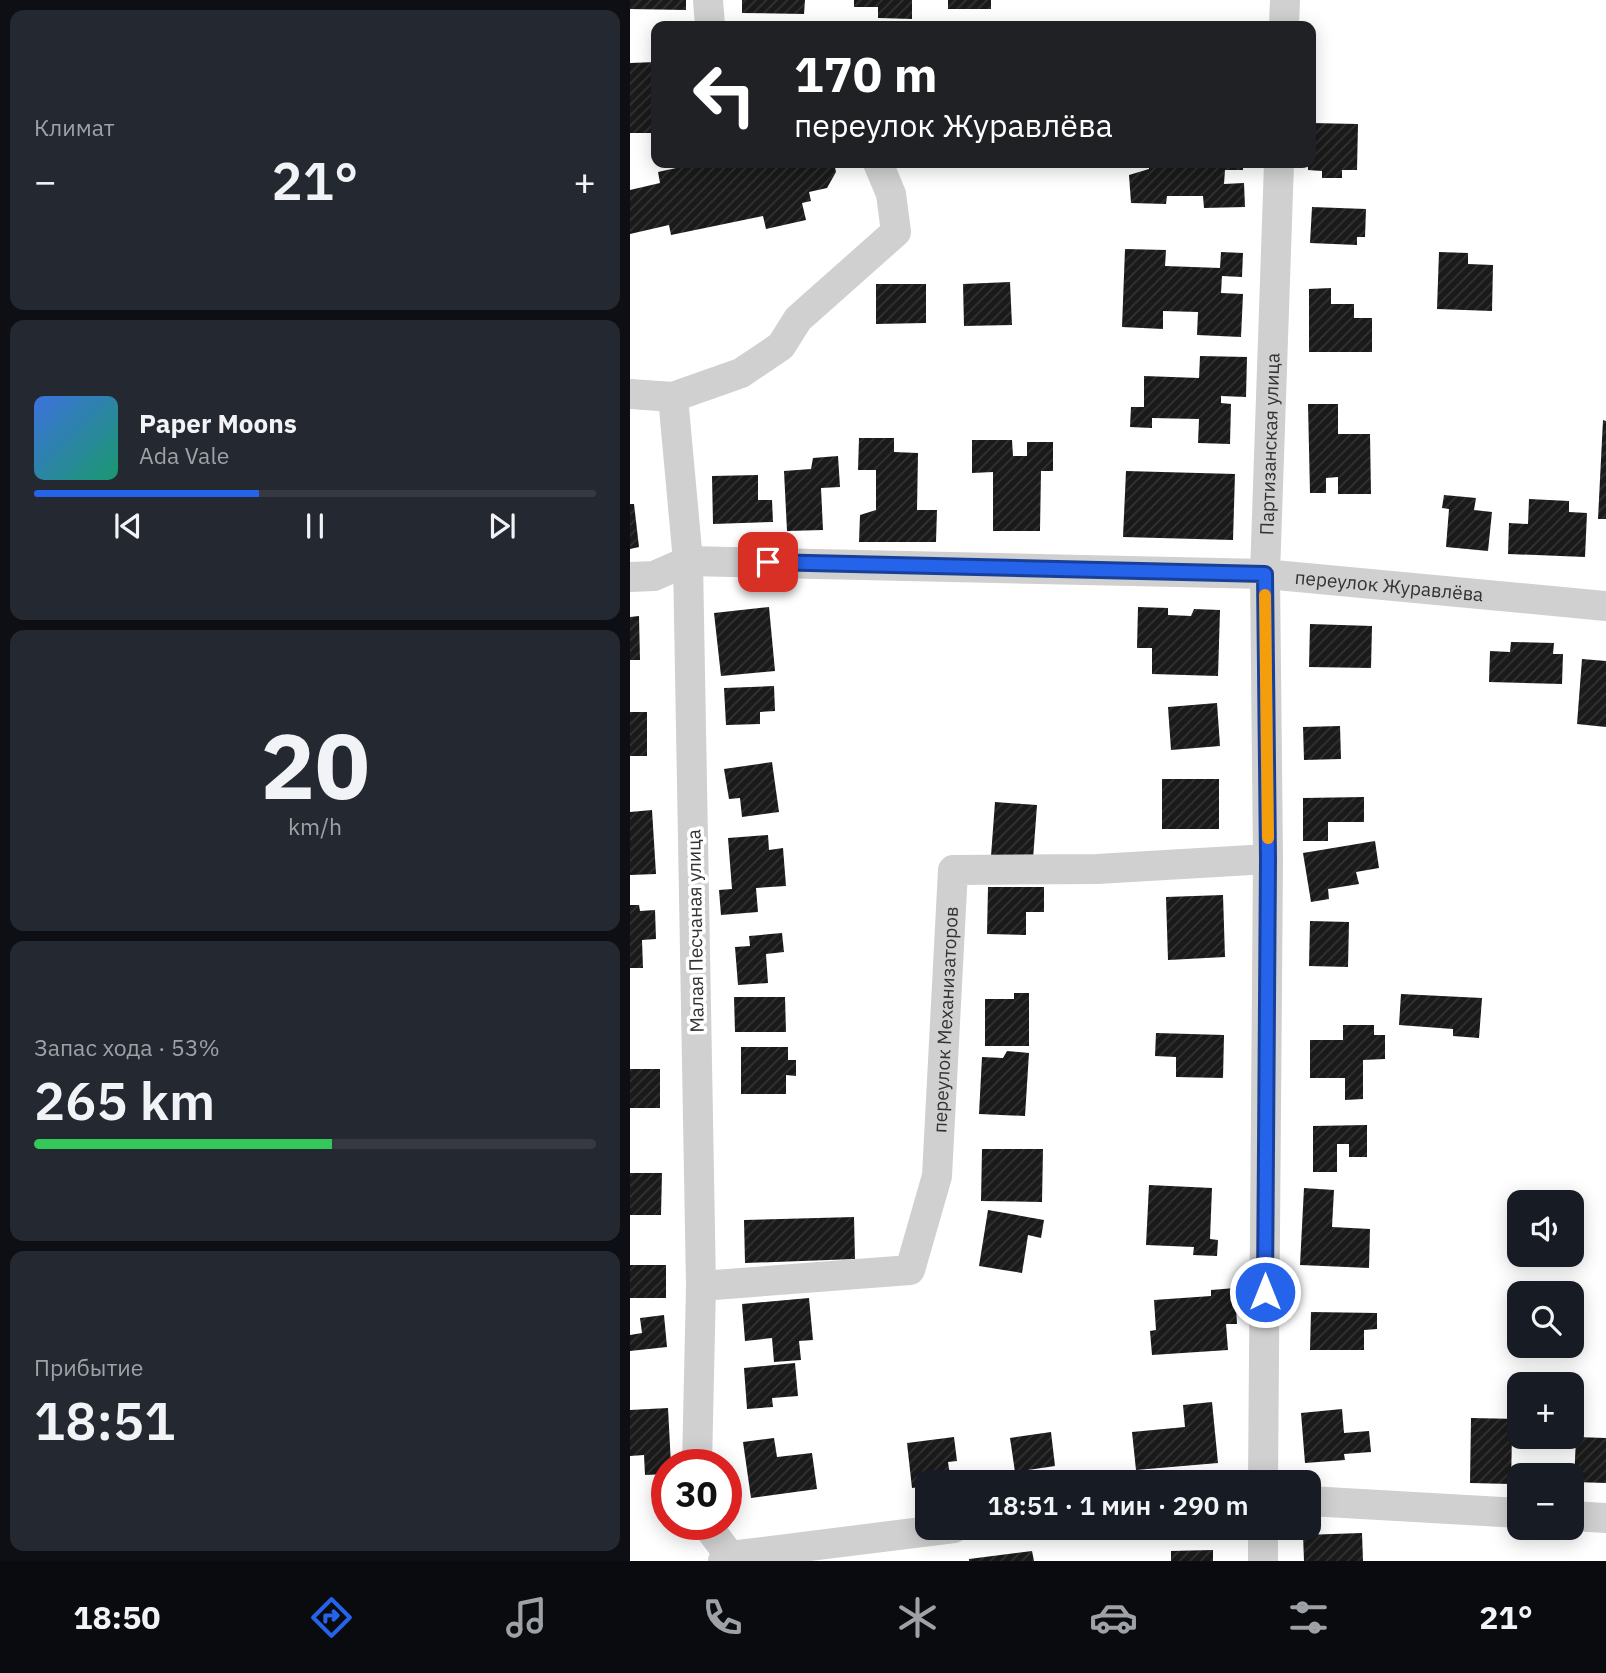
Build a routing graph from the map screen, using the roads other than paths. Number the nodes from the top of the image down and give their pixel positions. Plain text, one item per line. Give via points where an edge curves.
1 (708, 0) edge
2 (1285, 0) edge
3 (709, 21) edge
4 (1284, 21) edge
5 (880, 168) edge
6 (1279, 168) edge
7 (630, 394) edge
8 (673, 397) junction
9 (688, 561) junction
10 (1265, 574) junction
11 (630, 577) edge
12 (1606, 606) edge
13 (1268, 859) junction
14 (701, 1286) junction
15 (697, 1449) edge
16 (1263, 1470) edge
17 (1321, 1502) edge
18 (1507, 1512) edge
19 (1584, 1517) edge
20 (1606, 1518) edge
21 (915, 1533) edge
22 (716, 1540) edge
23 (1263, 1540) edge
24 (727, 1559) edge
25 (1263, 1561) edge

1 - 3 street
2 - 4 street
5 - 8 street via 891,194 897,232 798,320 781,346 741,373
6 - 10 street, Партизанская улица
7 - 8 street
8 - 9 street, Малая Песчаная улица
9 - 10 street, переулок Журавлёва
9 - 11 street, переулок Журавлёва via 654,576
9 - 14 street, Малая Песчаная улица
10 - 12 street, переулок Журавлёва
10 - 13 street, Партизанская улица
13 - 14 street, переулок Механизаторов via 1097,869 953,870 937,1176 910,1270
13 - 16 street, Партизанская улица
14 - 15 street, Малая Песчаная улица
17 - 18 street
19 - 20 street
21 - 24 street
22 - 24 street
23 - 25 street

